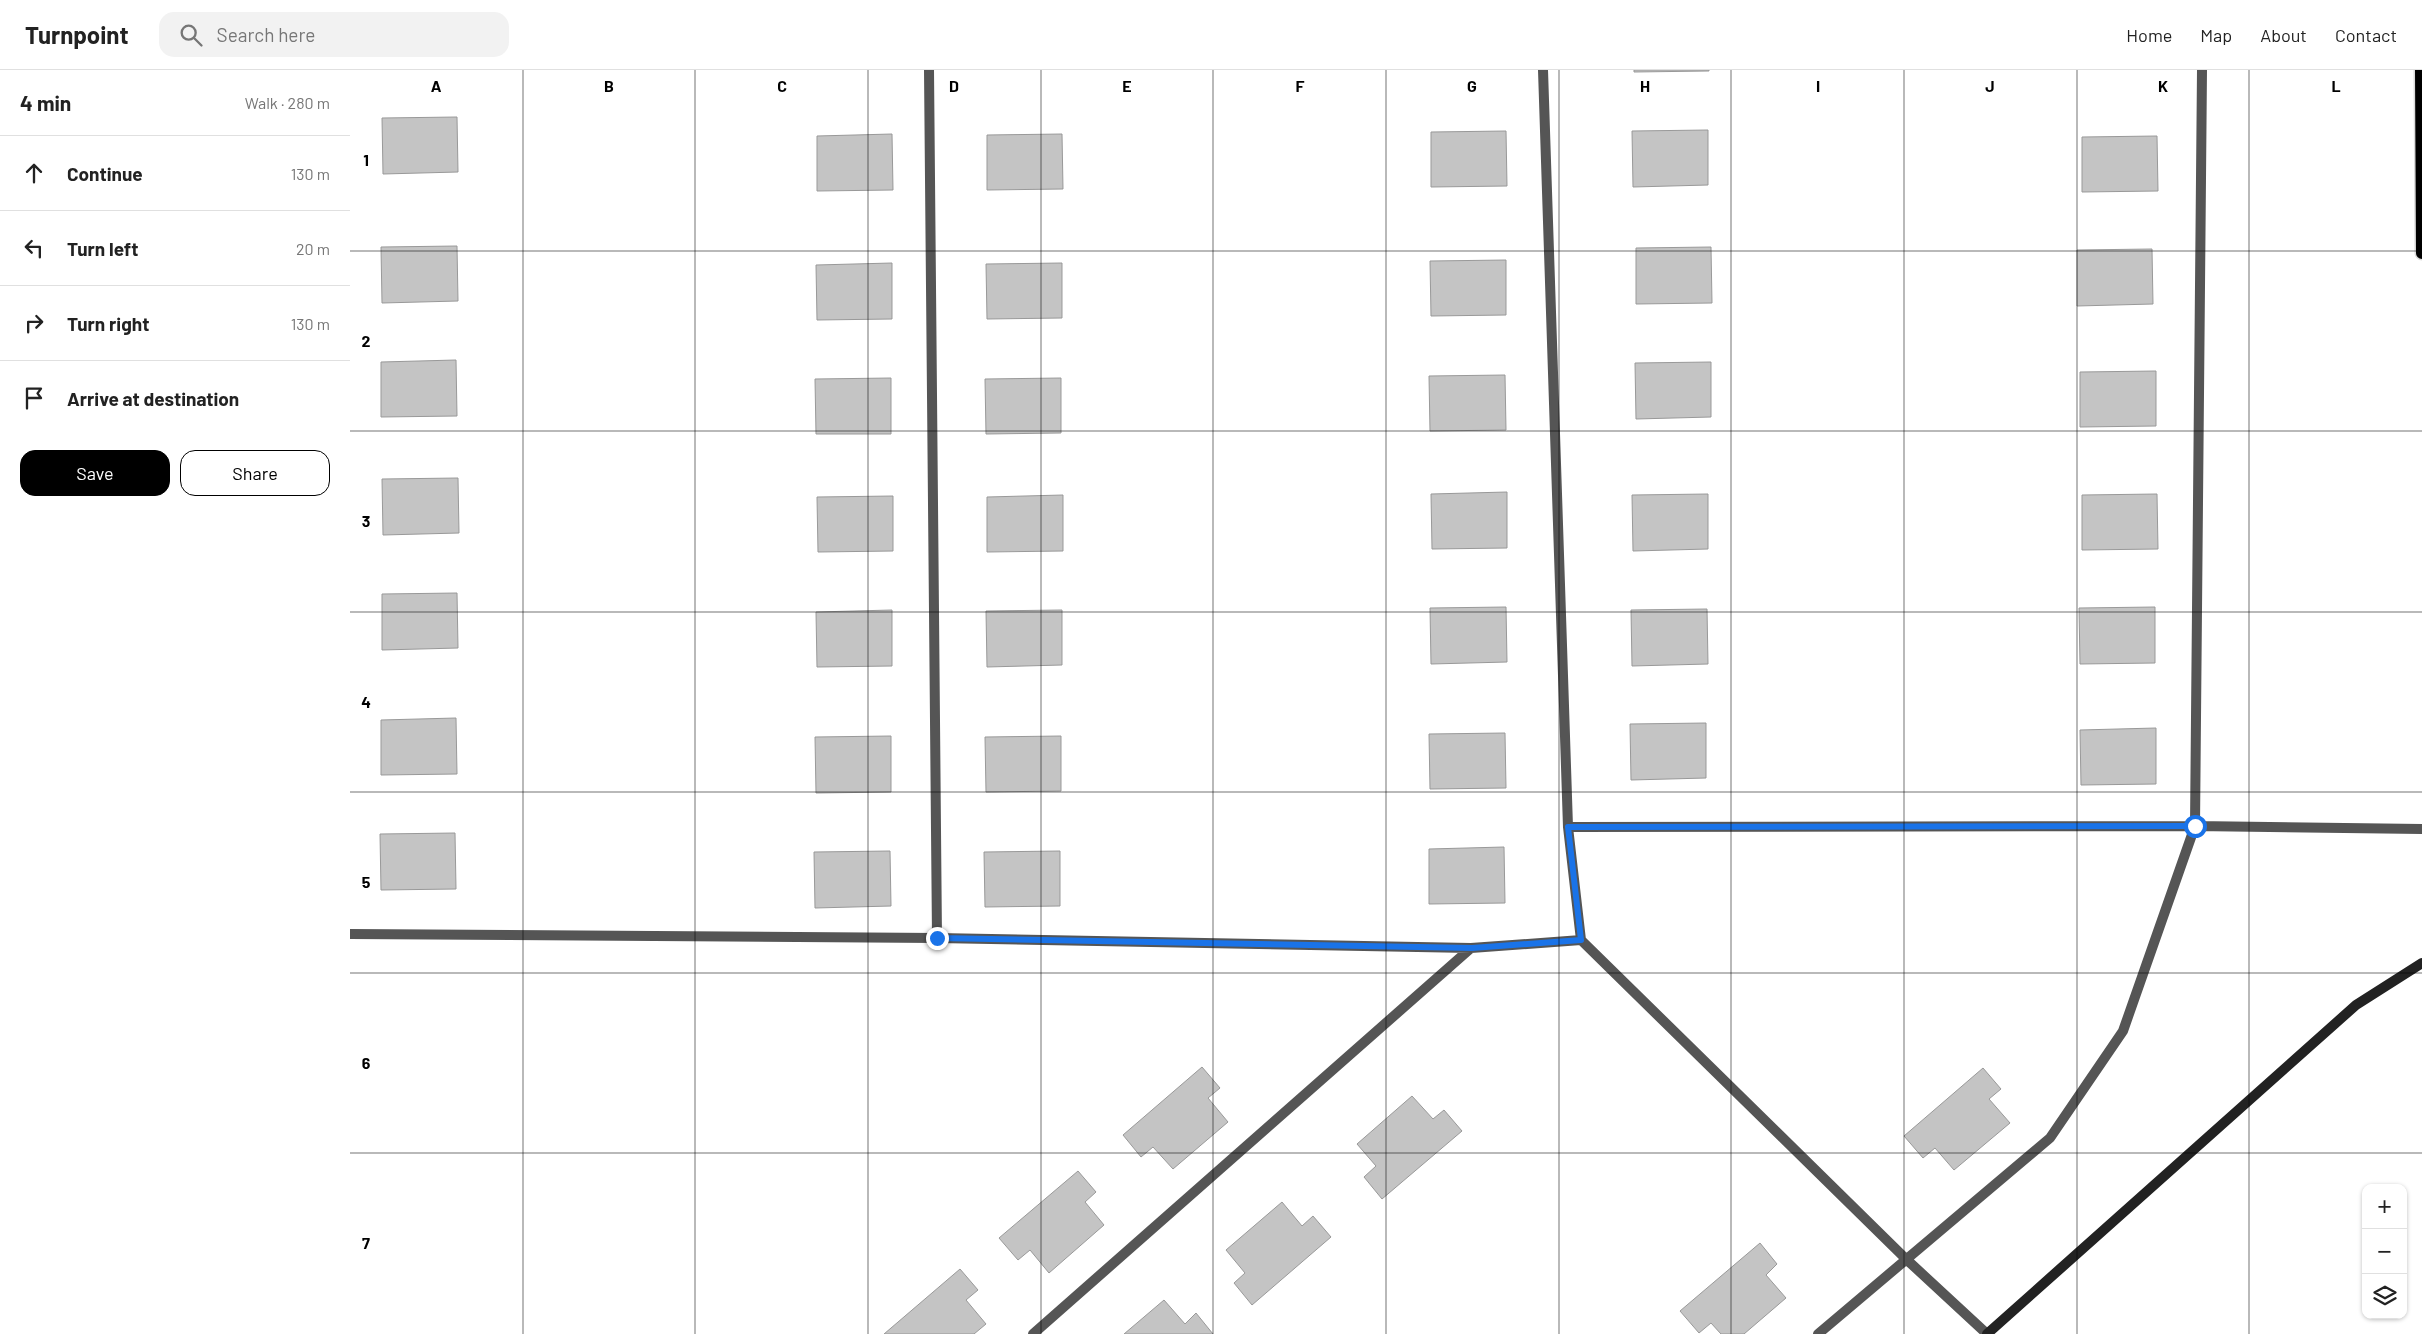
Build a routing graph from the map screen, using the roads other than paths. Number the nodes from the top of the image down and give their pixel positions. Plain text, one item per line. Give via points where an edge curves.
1 (929, 70) edge
2 (1543, 70) edge
3 (2202, 70) edge
4 (2420, 70) edge
5 (2422, 253) edge
6 (2195, 826) junction
7 (1568, 827) junction
8 (2422, 829) edge
9 (350, 934) edge
10 (937, 938) junction
11 (1581, 940) junction
12 (1472, 948) junction
13 (2422, 963) edge
14 (1906, 1258) junction
15 (1033, 1334) edge
16 (1818, 1334) edge
17 (1987, 1334) edge

1 - 10 street
2 - 7 street
3 - 6 street
4 - 5 main road
6 - 7 street
6 - 8 street
6 - 14 street via 2122,1031 2050,1138
7 - 11 street
9 - 10 street
10 - 12 street
11 - 12 street
11 - 14 street
12 - 15 street
13 - 17 street via 2356,1005
14 - 16 street
14 - 17 street

